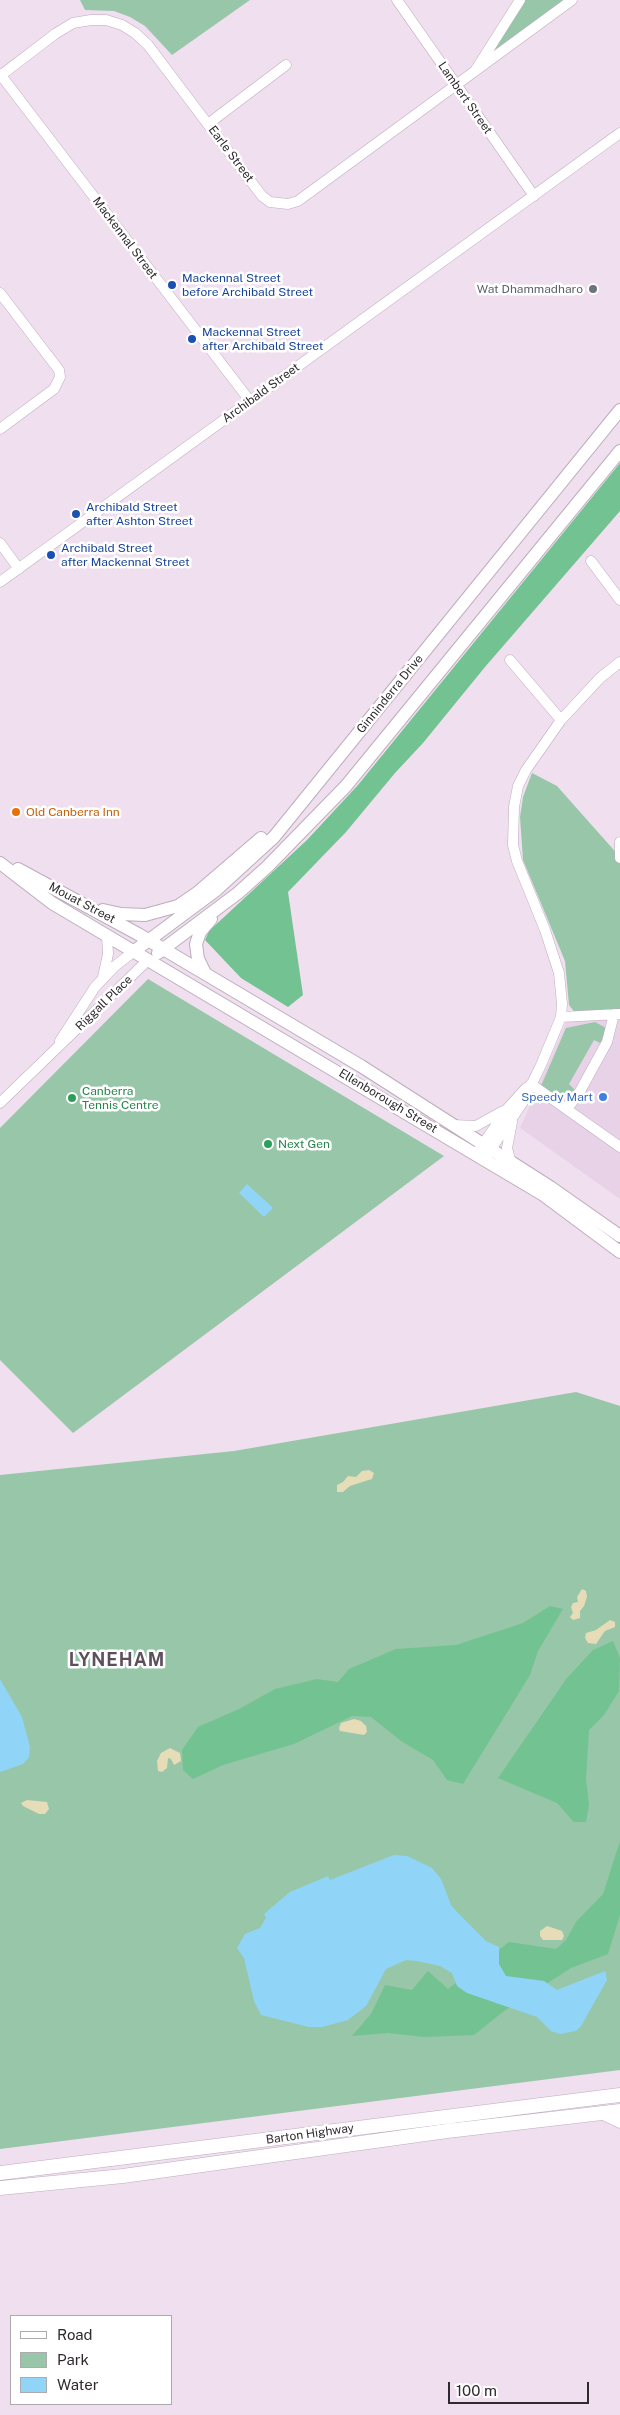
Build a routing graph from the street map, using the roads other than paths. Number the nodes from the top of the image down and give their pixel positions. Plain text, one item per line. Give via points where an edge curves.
1 (397, 0) edge
2 (520, 0) edge
3 (572, 0) edge
4 (286, 65) dead end
5 (474, 71) junction
6 (0, 75) edge
7 (456, 85) junction
8 (208, 124) junction
9 (620, 133) edge
10 (534, 196) junction
11 (0, 293) edge
12 (250, 401) junction
13 (620, 410) edge
14 (0, 429) edge
15 (620, 451) edge
16 (0, 543) edge
17 (590, 561) dead end
18 (19, 569) junction
19 (0, 582) edge
20 (620, 600) edge
21 (510, 660) dead end
22 (620, 662) edge
23 (561, 720) junction
24 (313, 790) junction
25 (620, 842) edge
26 (620, 858) edge
27 (0, 861) edge
28 (238, 892) junction
29 (90, 907) junction
30 (107, 936) junction
31 (150, 941) junction
32 (163, 949) junction
33 (133, 952) junction
34 (148, 960) junction
35 (205, 973) junction
36 (103, 978) junction
37 (617, 1014) edge
38 (561, 1017) junction
39 (58, 1045) junction
40 (530, 1084) junction
41 (0, 1103) edge
42 (506, 1109) junction
43 (567, 1109) junction
44 (512, 1118) junction
45 (453, 1125) junction
46 (620, 1147) edge
47 (484, 1152) junction
48 (511, 1163) junction
49 (620, 1236) edge
50 (620, 1252) edge
51 (620, 2095) edge
52 (620, 2112) edge
53 (598, 2114) junction
54 (620, 2123) edge
55 (0, 2173) edge
56 (0, 2188) edge

1 - 7 street, Lambert Street
2 - 5 street, Earle Street
3 - 5 street, Earle Street
4 - 8 street
5 - 7 street, Earle Street
6 - 8 street, Earle Street via 73,23 106,20 129,29 148,45
6 - 12 street, Mackennal Street
7 - 8 street, Earle Street via 298,201 288,204 270,202 262,196
7 - 10 street, Lambert Street
9 - 10 street, Archibald Street
10 - 12 street, Archibald Street
11 - 14 street via 59,370 60,378 54,389
12 - 18 street, Archibald Street
13 - 24 main road, Ginninderra Drive
15 - 28 main road, Ginninderra Drive via 346,786
16 - 18 street
17 - 20 street
18 - 19 street, Archibald Street
21 - 23 street
22 - 23 street via 600,678
23 - 38 street via 518,786 512,830 516,861 559,973
24 - 29 main road via 256,843 184,902 145,915
24 - 31 main road, Ginninderra Drive via 254,857
25 - 26 street
27 - 29 main road, Mouat Street
27 - 30 main road, Mouat Street via 52,903
28 - 32 main road, Ginninderra Drive
28 - 35 main road via 205,925 198,937 196,954
29 - 31 main road, Mouat Street
30 - 33 main road, Mouat Street
30 - 36 street, Riggall Place via 108,954
31 - 32 main road, Mouat Street
31 - 33 main road, Ginninderra Drive
32 - 34 main road, Ginninderra Drive
32 - 35 main road, Ellenborough Street
33 - 34 main road, Mouat Street
33 - 36 street, Riggall Place
34 - 39 street, Riggall Place
34 - 47 main road, Ellenborough Street
35 - 45 main road, Ellenborough Street
36 - 39 street, Riggall Place
37 - 38 street
37 - 43 street via 607,1042
38 - 40 street
39 - 41 street, Riggall Place
40 - 42 street
40 - 43 street
40 - 44 street
42 - 45 street via 476,1126
42 - 47 street
43 - 46 street
44 - 47 street
44 - 48 street via 507,1148
45 - 47 main road, Ellenborough Street
47 - 48 main road, Ellenborough Street
47 - 50 main road, Ellenborough Street
48 - 49 main road, Ellenborough Street
51 - 55 highway, Barton Highway
52 - 53 highway, Barton Highway
53 - 54 street
53 - 56 highway, Barton Highway via 446,2131 123,2176

